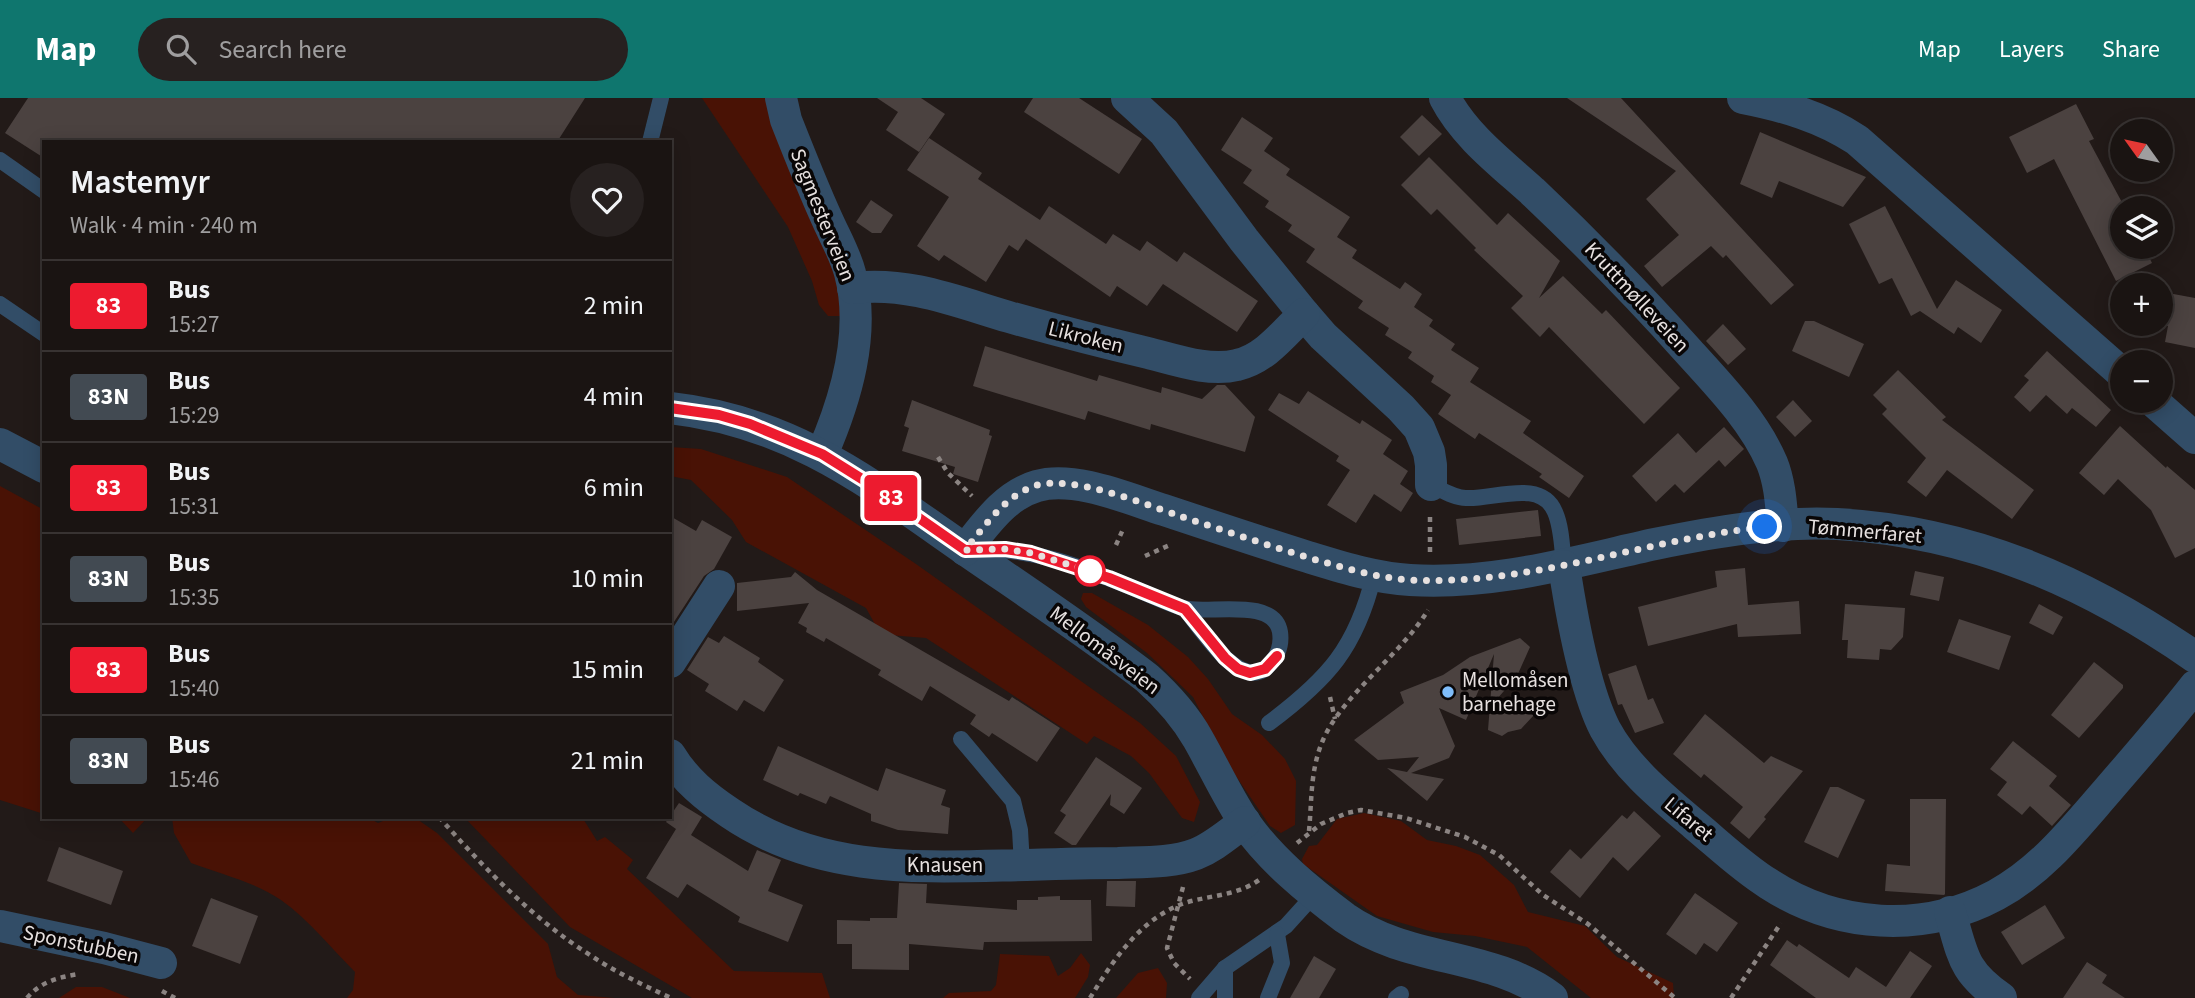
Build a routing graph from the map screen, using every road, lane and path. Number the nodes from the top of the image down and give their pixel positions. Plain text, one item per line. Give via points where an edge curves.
1 (661, 98) edge
2 (781, 98) edge
3 (1127, 98) edge
4 (1445, 98) edge
5 (1743, 98) edge
6 (1809, 106) edge
7 (650, 140) edge
8 (0, 160) edge
9 (42, 190) edge
10 (853, 288) junction
11 (0, 304) edge
12 (1304, 314) junction
13 (42, 333) edge
14 (2110, 362) edge
15 (672, 408) edge
16 (2167, 413) edge
17 (2195, 438) edge
18 (0, 443) edge
19 (822, 454) junction
20 (938, 457) dead end
21 (42, 466) edge
22 (1431, 485) junction
23 (993, 516) junction
24 (1783, 526) junction
25 (1124, 527) dead end
26 (1173, 543) dead end
27 (1116, 545) dead end
28 (965, 550) junction
29 (1145, 556) dead end
30 (1564, 566) junction
31 (1374, 575) junction
32 (1430, 581) junction
33 (719, 586) dead end
34 (1185, 609) junction
35 (2195, 657) edge
36 (672, 659) edge
37 (2195, 686) edge
38 (1269, 723) dead end
39 (961, 738) dead end
40 (672, 758) edge
41 (441, 819) edge
42 (1245, 822) junction
43 (1022, 865) junction
44 (1263, 877) dead end
45 (1315, 894) junction
46 (1794, 898) junction
47 (1177, 906) junction
48 (1950, 912) junction
49 (0, 926) edge
50 (1277, 934) junction
51 (1226, 968) junction
52 (87, 973) dead end
53 (160, 976) joint
54 (1202, 994) edge
55 (27, 998) edge
56 (176, 998) edge
57 (671, 998) edge
58 (1090, 998) edge
59 (1225, 998) edge
60 (1268, 998) edge
61 (1552, 998) edge
62 (1675, 998) edge
63 (1731, 998) edge
64 (2001, 998) edge

1 - 7 lane
2 - 10 street, Sagmesterveien via 797,149 845,257
3 - 12 street via 1164,132
4 - 24 street, Kruttmølleveien via 1463,126 1606,262 1752,427 1772,462
5 - 6 street
6 - 14 street via 1870,150
8 - 9 lane
10 - 12 street, Likroken via 907,288 1209,366 1235,366 1258,356
10 - 19 street, Sagmesterveien via 851,365 840,413
11 - 13 lane
12 - 22 street via 1419,428 1429,452
15 - 19 street, Mellomåsveien via 750,424
16 - 17 street
18 - 21 street
19 - 28 street, Mellomåsveien
20 - 23 path via 948,473
22 - 30 lane via 1469,499 1522,493 1540,496 1556,514
22 - 32 path
23 - 28 street, Tømmerfaret
23 - 31 street, Tømmerfaret via 1035,486 1065,483
24 - 30 street, Tømmerfaret via 1707,535
24 - 35 street, Tømmerfaret via 1864,527 1983,550 2089,592
25 - 27 path
26 - 29 path
28 - 34 lane via 1031,553
28 - 42 street, Mellomåsveien via 1163,692 1198,738
30 - 32 street, Tømmerfaret via 1483,580
30 - 46 street, Lifaret via 1590,687 1612,741 1662,796 1749,870
31 - 32 street, Tømmerfaret
31 - 38 lane via 1342,656 1311,690
32 - 62 path via 1430,606 1421,621 1344,708 1322,742 1311,785 1309,832 1347,813 1376,811 1475,842 1499,855 1544,895 1588,924
33 - 36 street
34 - 34 lane via 1238,669 1250,673 1265,669 1277,656 1279,628 1269,617 1249,610
37 - 48 street, Lifaret via 2035,869 1993,897
39 - 43 lane via 1013,802
40 - 43 street, Knausen via 699,790 744,822 816,853 889,865
41 - 57 path via 493,875 569,940 612,969
42 - 43 street, Knausen via 1208,848 1175,859
42 - 45 street, Mellomåsveien
44 - 47 path via 1242,891
45 - 50 lane
45 - 61 street, Mellomåsveien via 1385,940 1510,975
46 - 48 street, Lifaret via 1827,912 1872,922 1909,921
46 - 63 path
47 - 54 path via 1169,955
47 - 58 path via 1128,943
48 - 64 street via 1969,970
49 - 53 street, Sponstubben via 117,951
50 - 51 lane
50 - 60 lane via 1282,963
51 - 54 lane
51 - 59 lane
52 - 55 path via 48,982
53 - 56 path

